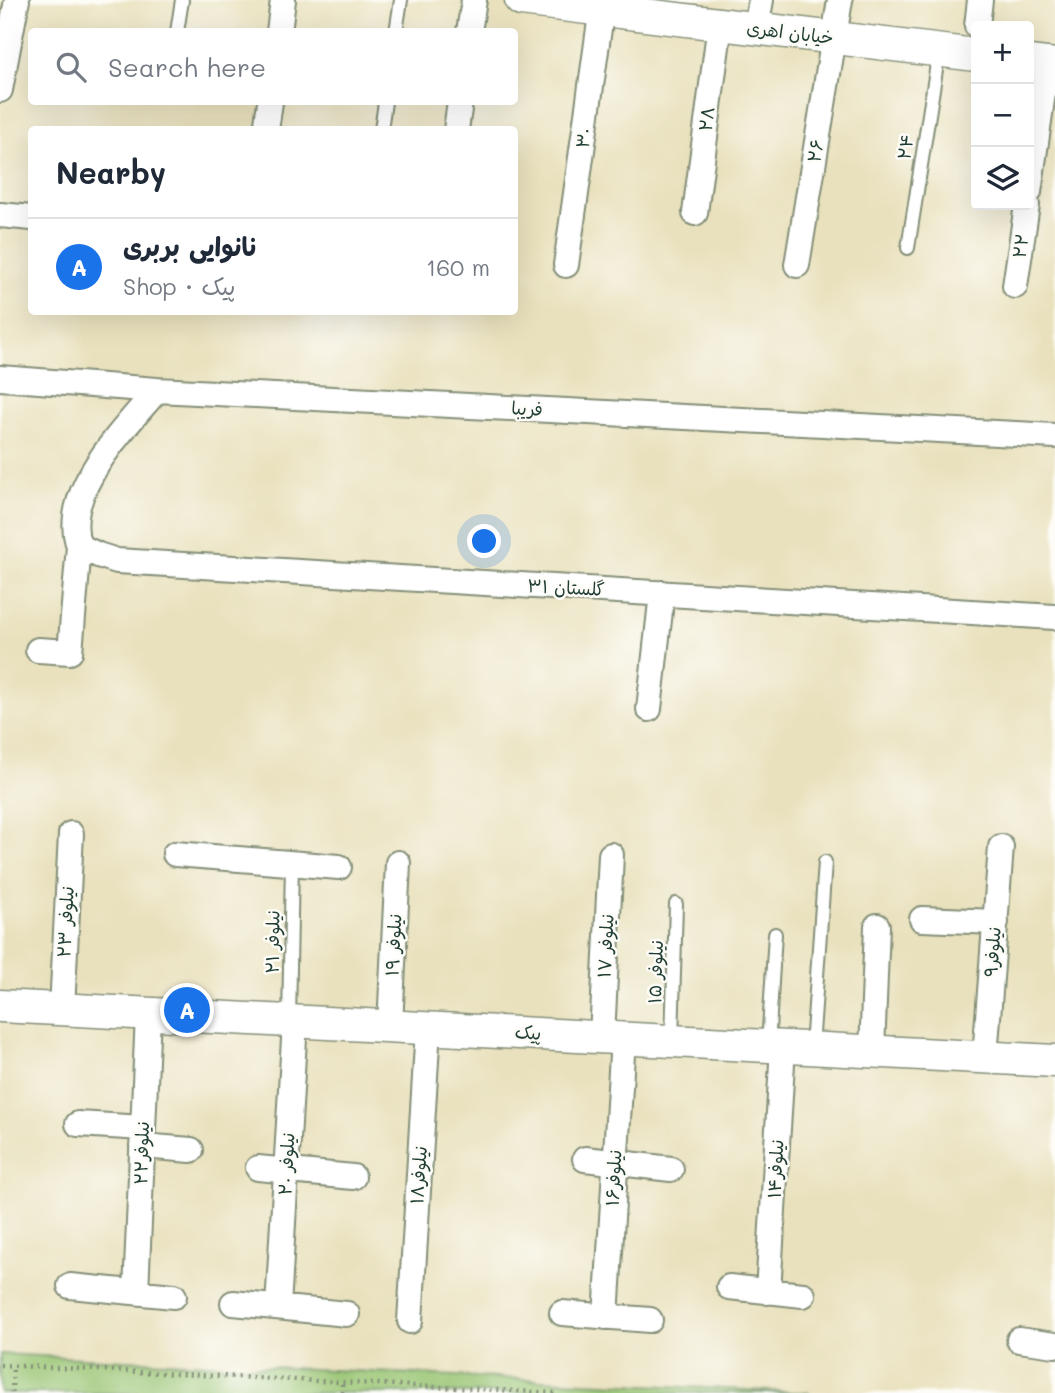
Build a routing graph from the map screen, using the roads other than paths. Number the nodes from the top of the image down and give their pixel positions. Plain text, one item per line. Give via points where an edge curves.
1 (17, 0) edge
2 (182, 0) edge
3 (283, 0) edge
4 (401, 0) edge
5 (474, 0) edge
6 (521, 0) edge
7 (840, 0) edge
8 (981, 0) edge
9 (602, 5) edge
10 (758, 14) edge
11 (978, 21) edge
12 (720, 24) junction
13 (178, 28) edge
14 (280, 28) edge
15 (397, 28) edge
16 (470, 28) edge
17 (835, 38) junction
18 (971, 43) edge
19 (939, 51) junction
20 (1044, 64) edge
21 (0, 90) edge
22 (270, 105) edge
23 (385, 105) edge
24 (460, 105) edge
25 (267, 126) edge
26 (382, 126) edge
27 (457, 126) edge
28 (1034, 149) edge
29 (1026, 210) edge
30 (695, 213) dead end
31 (0, 215) edge
32 (28, 218) edge
33 (908, 248) dead end
34 (566, 265) dead end
35 (797, 265) dead end
36 (1015, 286) dead end
37 (0, 378) edge
38 (158, 390) junction
39 (1055, 436) edge
40 (79, 546) junction
41 (662, 593) junction
42 (1055, 617) edge
43 (38, 650) dead end
44 (649, 709) dead end
45 (71, 834) dead end
46 (1001, 847) dead end
47 (175, 854) dead end
48 (611, 855) dead end
49 (825, 862) dead end
50 (292, 863) junction
51 (398, 863) dead end
52 (339, 867) dead end
53 (676, 904) dead end
54 (922, 919) dead end
55 (996, 922) junction
56 (877, 926) dead end
57 (775, 934) dead end
58 (0, 1006) edge
59 (62, 1010) junction
60 (148, 1014) junction
61 (292, 1021) junction
62 (390, 1026) junction
63 (428, 1028) junction
64 (612, 1038) junction
65 (671, 1041) junction
66 (788, 1047) junction
67 (872, 1051) junction
68 (985, 1057) junction
69 (1055, 1061) edge
70 (78, 1124) dead end
71 (143, 1137) junction
72 (191, 1150) dead end
73 (584, 1159) dead end
74 (615, 1163) junction
75 (258, 1168) dead end
76 (671, 1169) dead end
77 (286, 1171) junction
78 (353, 1177) dead end
79 (70, 1286) dead end
80 (729, 1287) dead end
81 (136, 1292) junction
82 (768, 1292) junction
83 (803, 1295) dead end
84 (174, 1296) dead end
85 (233, 1303) dead end
86 (278, 1307) junction
87 (562, 1313) dead end
88 (347, 1314) dead end
89 (606, 1317) junction
90 (650, 1320) dead end
91 (410, 1321) dead end
92 (1019, 1340) dead end
93 (1055, 1345) edge

1 - 21 street
2 - 13 lane
3 - 14 street
4 - 15 lane
5 - 16 street
6 - 9 street, خیابان اهری
7 - 17 street, ۲۶
8 - 11 street
9 - 12 street, خیابان اهری
9 - 34 street, ۳۰
10 - 12 street, خیابان اهری
10 - 17 street, خیابان اهری
12 - 30 street, ۲۸
17 - 19 street, خیابان اهری
17 - 35 street, ۲۶
18 - 19 street, خیابان اهری
19 - 33 lane, ۲۴
20 - 28 street
22 - 25 street
23 - 26 lane
24 - 27 street
29 - 36 street, ۲۲
31 - 32 street
37 - 38 street, فریبا
38 - 39 street, فریبا
38 - 40 street via 106,451 87,485 75,513
40 - 41 street, گلستان ۳۱ via 117,561
40 - 43 street via 70,652
41 - 42 street, گلستان ۳۱
41 - 44 street
45 - 59 street, نیلوفر ۲۳
46 - 55 street, نیلوفر۹
47 - 50 street
48 - 64 street, نیلوفر ۱۷
49 - 66 lane
50 - 52 street
50 - 61 lane, نیلوفر ۲۱
51 - 62 street, نیلوفر ۱۹
53 - 65 lane, نیلوفر ۱۵
54 - 55 street
55 - 68 street, نیلوفر۹
56 - 67 street
57 - 66 lane
58 - 59 street, پیک
59 - 60 street, پیک
60 - 61 street, پیک
60 - 71 street, نیلوفر۲۲
61 - 62 street, پیک
61 - 77 street, نیلوفر ۲۰
62 - 63 street, پیک
63 - 64 street, پیک
63 - 91 street, نیلوفر۱۸
64 - 65 street, پیک
64 - 74 street, نیلوفر۱۶
65 - 66 street, پیک
66 - 67 street, پیک
66 - 82 street, نیلوفر۱۴
67 - 68 street, پیک
68 - 69 street, پیک
70 - 71 street
71 - 72 street
71 - 81 street, نیلوفر۲۲
73 - 74 street
74 - 76 street
74 - 89 street, نیلوفر۱۶
75 - 77 street
77 - 78 street
77 - 86 street, نیلوفر ۲۰
79 - 81 street
80 - 82 street
81 - 84 street
82 - 83 street
85 - 86 street
86 - 88 street
87 - 89 street
89 - 90 street
92 - 93 street

